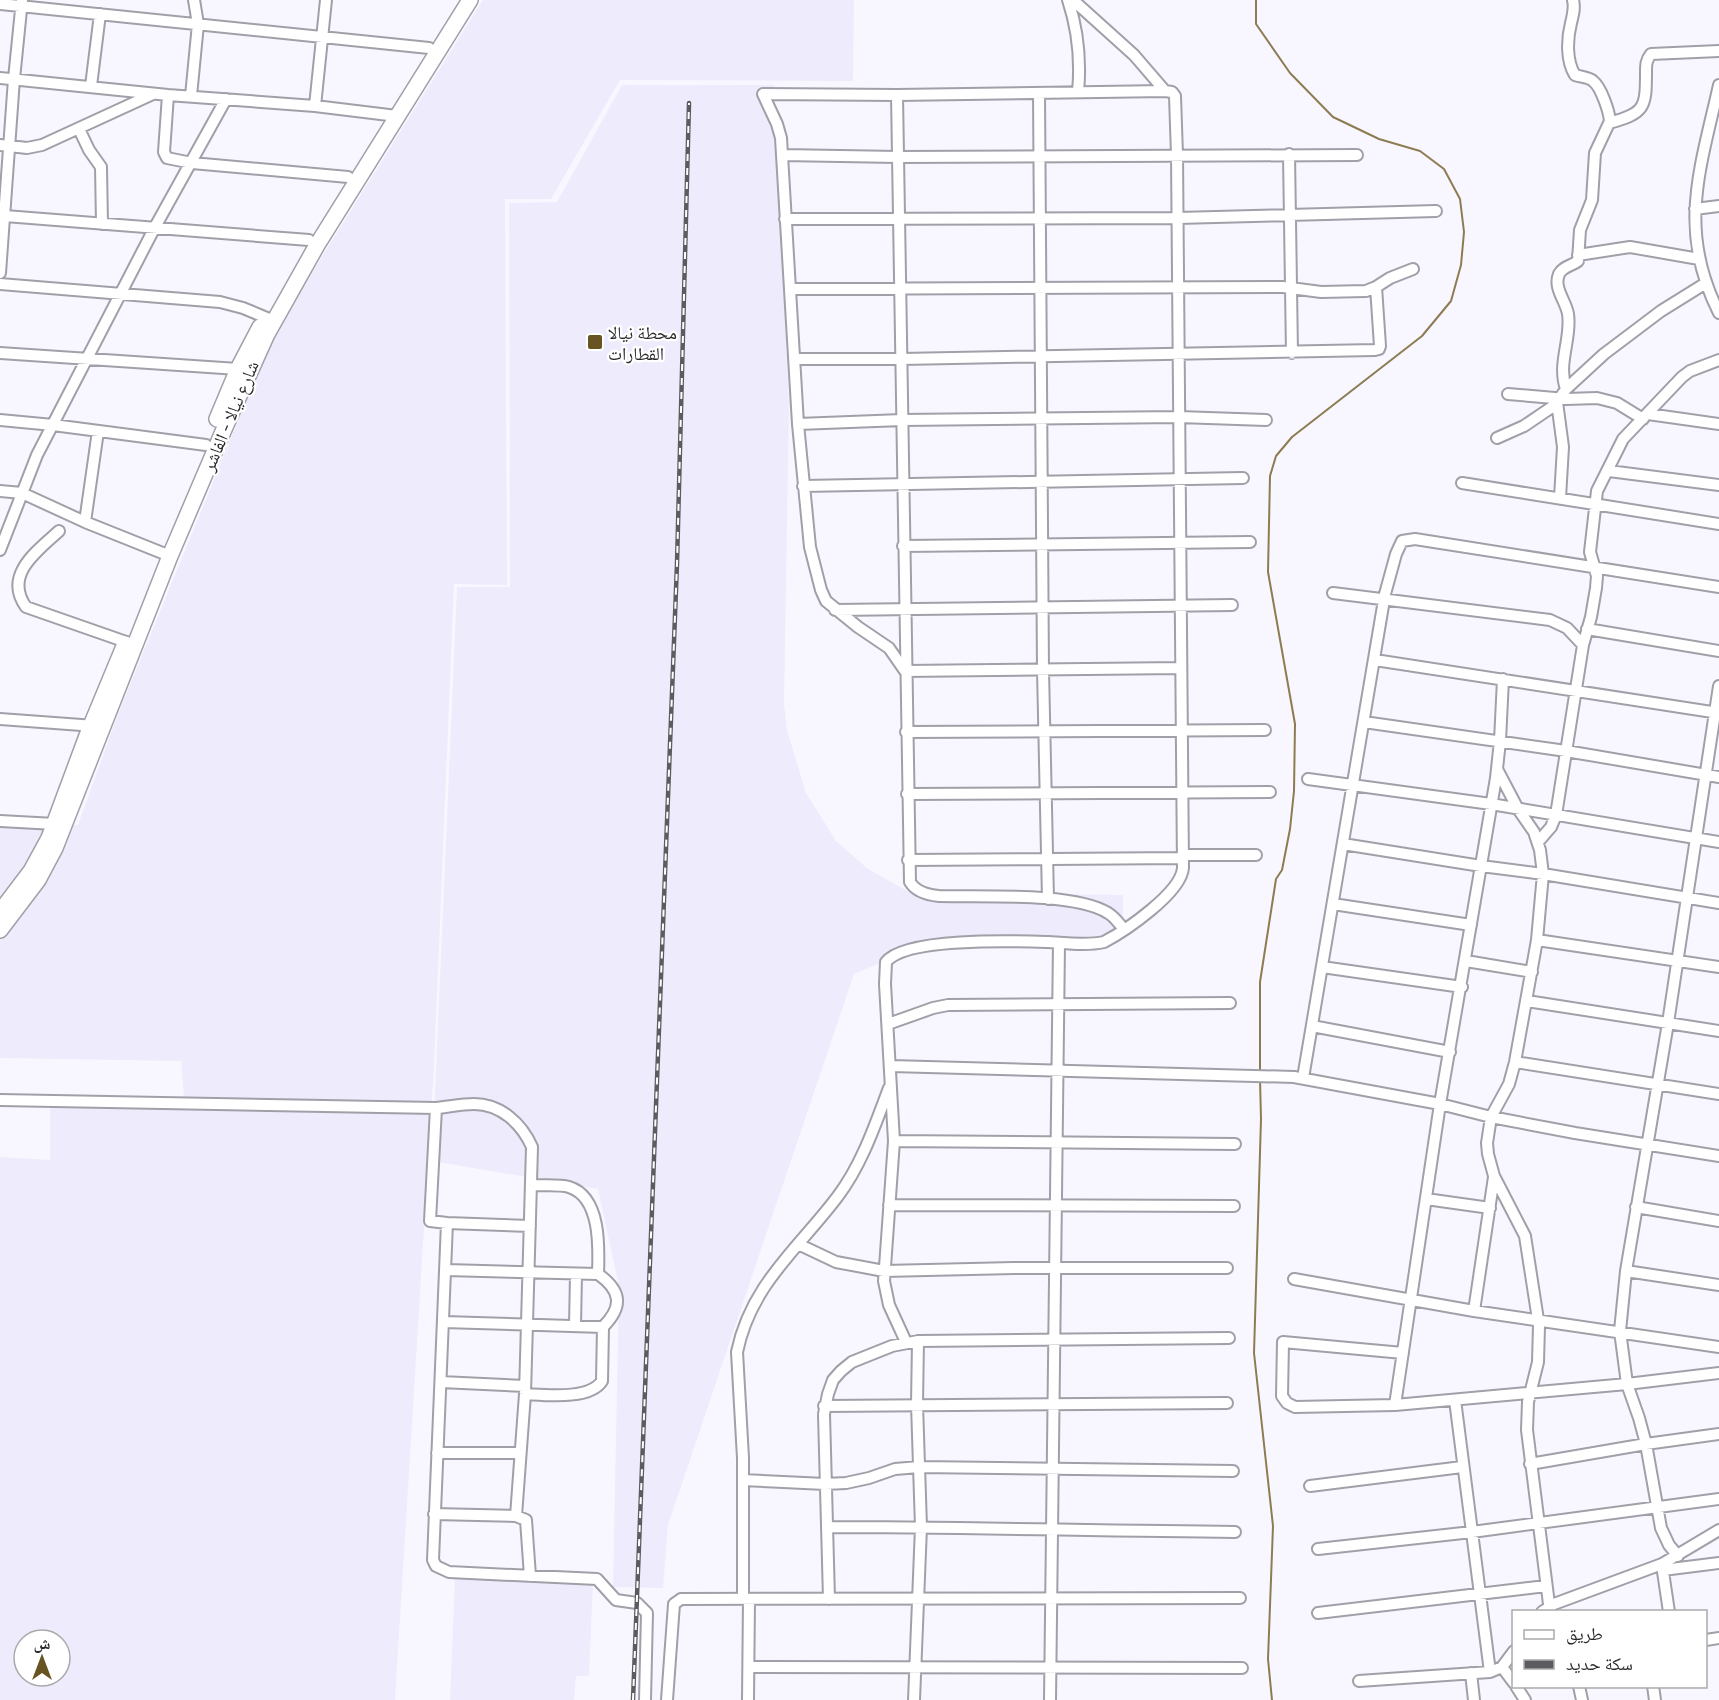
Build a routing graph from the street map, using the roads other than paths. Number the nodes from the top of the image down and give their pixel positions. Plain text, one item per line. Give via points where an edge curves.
1 (194, 0) edge
2 (326, 0) edge
3 (460, 0) edge
4 (470, 0) edge
5 (1068, 0) edge
6 (1073, 0) edge
7 (1576, 1) edge
8 (22, 3) edge
9 (0, 4) edge
10 (100, 14) junction
11 (198, 24) junction
12 (322, 35) junction
13 (443, 35) junction
14 (429, 48) junction
15 (1719, 51) edge
16 (0, 78) edge
17 (14, 79) junction
18 (1719, 85) edge
19 (91, 86) junction
20 (1165, 91) junction
21 (1078, 92) junction
22 (154, 93) junction
23 (1039, 93) junction
24 (168, 95) junction
25 (897, 95) junction
26 (191, 96) junction
27 (226, 99) junction
28 (315, 106) junction
29 (392, 115) junction
30 (1714, 122) edge
31 (1609, 123) junction
32 (79, 129) junction
33 (5, 145) edge
34 (1289, 154) junction
35 (782, 155) junction
36 (1040, 155) junction
37 (1177, 155) junction
38 (1356, 155) dead end
39 (898, 157) junction
40 (192, 163) junction
41 (348, 177) junction
42 (1719, 206) edge
43 (1695, 209) junction
44 (1436, 211) dead end
45 (5, 216) junction
46 (1290, 216) junction
47 (1040, 218) junction
48 (1178, 218) junction
49 (785, 219) junction
50 (898, 220) junction
51 (102, 224) junction
52 (155, 227) junction
53 (309, 240) junction
54 (1578, 255) junction
55 (1699, 259) junction
56 (1413, 269) dead end
57 (0, 273) edge
58 (1706, 283) junction
59 (0, 284) edge
60 (1041, 287) junction
61 (1178, 287) junction
62 (1291, 287) junction
63 (1376, 287) junction
64 (900, 288) junction
65 (791, 289) junction
66 (121, 293) junction
67 (1715, 297) edge
68 (1719, 313) edge
69 (269, 319) junction
70 (1292, 352) junction
71 (0, 353) edge
72 (1179, 354) junction
73 (1041, 357) junction
74 (794, 359) junction
75 (901, 359) junction
76 (86, 360) junction
77 (1719, 360) edge
78 (238, 369) junction
79 (1508, 394) dead end
80 (1561, 396) junction
81 (1179, 417) junction
82 (1646, 417) junction
83 (1042, 419) junction
84 (0, 420) edge
85 (902, 420) junction
86 (1266, 420) dead end
87 (798, 424) junction
88 (1719, 424) edge
89 (53, 425) junction
90 (98, 431) junction
91 (1497, 438) dead end
92 (206, 446) junction
93 (1609, 471) junction
94 (1243, 478) dead end
95 (1180, 479) junction
96 (1042, 481) junction
97 (1462, 483) dead end
98 (903, 484) junction
99 (1719, 485) edge
100 (803, 486) junction
101 (0, 491) edge
102 (22, 493) junction
103 (1560, 498) junction
104 (1594, 504) junction
105 (85, 522) junction
106 (1719, 524) edge
107 (59, 531) dead end
108 (1180, 542) junction
109 (1250, 542) dead end
110 (1043, 544) junction
111 (903, 546) junction
112 (0, 550) edge
113 (166, 554) junction
114 (1595, 569) junction
115 (1719, 587) edge
116 (1333, 593) dead end
117 (1384, 600) junction
118 (1232, 605) dead end
119 (1181, 606) junction
120 (1043, 608) junction
121 (904, 609) junction
122 (835, 610) junction
123 (1587, 629) junction
124 (131, 644) junction
125 (1582, 645) junction
126 (1719, 651) edge
127 (1374, 660) junction
128 (1181, 668) junction
129 (1043, 670) junction
130 (905, 671) junction
131 (1503, 680) junction
132 (1719, 686) edge
133 (1575, 690) junction
134 (1717, 712) edge
135 (0, 719) edge
136 (1364, 722) junction
137 (97, 726) junction
138 (1265, 730) dead end
139 (1044, 731) junction
140 (1182, 731) junction
141 (906, 732) junction
142 (1500, 741) junction
143 (1566, 751) junction
144 (1497, 769) junction
145 (1705, 775) junction
146 (1719, 777) edge
147 (1308, 779) dead end
148 (1353, 785) junction
149 (1270, 792) dead end
150 (907, 794) junction
151 (1045, 794) junction
152 (1183, 794) junction
153 (71, 795) junction
154 (1491, 804) junction
155 (1518, 809) junction
156 (1556, 815) junction
157 (0, 821) edge
158 (55, 824) junction
159 (1696, 838) junction
160 (1538, 842) junction
161 (1719, 842) edge
162 (1343, 844) junction
163 (1256, 855) dead end
164 (1183, 856) junction
165 (44, 859) junction
166 (1047, 859) junction
167 (908, 860) junction
168 (1481, 866) junction
169 (1543, 874) junction
170 (1686, 898) junction
171 (1048, 899) junction
172 (1719, 903) edge
173 (1333, 904) junction
174 (6, 910) edge
175 (1472, 926) junction
176 (1124, 929) junction
177 (0, 930) edge
178 (1537, 940) junction
179 (1059, 943) junction
180 (1677, 960) junction
181 (1466, 961) junction
182 (1322, 967) junction
183 (1719, 967) edge
184 (1532, 972) junction
185 (1462, 987) junction
186 (1527, 1000) junction
187 (1230, 1003) dead end
188 (1059, 1004) junction
189 (888, 1023) junction
190 (1668, 1023) junction
191 (1312, 1026) junction
192 (1719, 1031) edge
193 (1450, 1052) junction
194 (1515, 1062) junction
195 (891, 1066) junction
196 (1058, 1072) junction
197 (1302, 1078) junction
198 (891, 1082) junction
199 (1658, 1083) junction
200 (1719, 1094) edge
201 (0, 1100) edge
202 (1440, 1104) junction
203 (436, 1108) junction
204 (1491, 1117) junction
205 (894, 1141) junction
206 (1057, 1142) junction
207 (1235, 1144) dead end
208 (1648, 1145) junction
209 (1719, 1156) edge
210 (1494, 1176) junction
211 (532, 1185) junction
212 (1426, 1199) junction
213 (889, 1205) junction
214 (1056, 1206) junction
215 (1234, 1206) dead end
216 (1636, 1207) junction
217 (1490, 1208) junction
218 (1719, 1221) edge
219 (447, 1223) junction
220 (531, 1226) junction
221 (798, 1244) junction
222 (1056, 1268) junction
223 (1227, 1268) dead end
224 (446, 1270) junction
225 (884, 1271) junction
226 (1626, 1271) junction
227 (529, 1272) junction
228 (576, 1274) junction
229 (598, 1274) junction
230 (1294, 1279) dead end
231 (1719, 1285) edge
232 (1411, 1300) junction
233 (1474, 1311) junction
234 (1538, 1320) junction
235 (444, 1322) junction
236 (527, 1325) junction
237 (575, 1326) junction
238 (603, 1327) junction
239 (1620, 1331) junction
240 (1055, 1338) junction
241 (1229, 1338) dead end
242 (918, 1341) junction
243 (906, 1342) junction
244 (1719, 1347) edge
245 (1403, 1353) junction
246 (1719, 1373) edge
247 (441, 1382) junction
248 (1627, 1384) junction
249 (525, 1390) junction
250 (1530, 1393) junction
251 (1455, 1400) junction
252 (1227, 1403) dead end
253 (917, 1404) junction
254 (1054, 1404) junction
255 (1395, 1405) junction
256 (824, 1406) junction
257 (1719, 1434) edge
258 (1646, 1444) junction
259 (437, 1453) junction
260 (520, 1453) junction
261 (1530, 1464) junction
262 (919, 1467) junction
263 (1462, 1467) junction
264 (1053, 1469) junction
265 (1233, 1472) dead end
266 (743, 1480) junction
267 (825, 1484) junction
268 (1310, 1486) dead end
269 (1719, 1499) edge
270 (1657, 1507) junction
271 (434, 1514) junction
272 (516, 1516) junction
273 (1538, 1523) junction
274 (827, 1527) junction
275 (921, 1527) junction
276 (1719, 1530) edge
277 (1052, 1531) junction
278 (1235, 1532) dead end
279 (1472, 1532) junction
280 (1318, 1549) dead end
281 (1678, 1556) junction
282 (1719, 1563) edge
283 (1662, 1567) junction
284 (530, 1575) junction
285 (1546, 1586) junction
286 (1480, 1593) junction
287 (1240, 1598) dead end
288 (746, 1599) junction
289 (829, 1599) junction
290 (917, 1599) junction
291 (1051, 1599) junction
292 (1547, 1610) edge
293 (1669, 1610) edge
294 (1318, 1613) dead end
295 (1512, 1654) edge
296 (749, 1667) junction
297 (1502, 1667) junction
298 (1050, 1668) junction
299 (1242, 1668) dead end
300 (914, 1669) junction
301 (1490, 1672) junction
302 (1472, 1673) junction
303 (1359, 1682) dead end
304 (1512, 1682) edge
305 (645, 1700) edge
306 (667, 1700) edge
307 (748, 1700) edge
308 (914, 1700) edge
309 (1050, 1700) edge
310 (1474, 1700) edge

1 - 11 street
2 - 12 street
3 - 13 highway, شارع نيالا - الفاشر
4 - 13 highway, شارع نيالا - الفاشر
5 - 21 street via 1080,58
6 - 20 street via 1134,55
7 - 31 street via 1569,40 1570,65 1575,75 1595,82
8 - 9 street
8 - 10 street
8 - 17 street
10 - 11 street
10 - 19 street
11 - 12 street
11 - 26 street
12 - 14 street
12 - 28 street
13 - 14 highway, شارع نيالا - الفاشر
13 - 29 highway, شارع نيالا - الفاشر
14 - 29 highway, شارع نيالا - الفاشر
15 - 31 street via 1651,54 1647,61 1644,106
16 - 17 street
17 - 19 street
17 - 33 street
18 - 30 street
19 - 22 street
20 - 21 street
20 - 37 street via 1175,95
21 - 23 street
22 - 24 street
22 - 32 street
23 - 25 street
23 - 36 street
24 - 26 street
24 - 40 street via 164,152 167,159
25 - 35 street via 763,93 777,124
25 - 39 street
26 - 27 street
27 - 28 street
27 - 40 street
28 - 29 street
29 - 41 highway, شارع نيالا - الفاشر
29 - 69 highway, شارع نيالا - الفاشر
30 - 43 street via 1702,154
31 - 54 street via 1595,153 1592,200 1580,230
32 - 33 street via 42,145
32 - 51 street via 101,167
33 - 45 street
34 - 37 street
34 - 38 street
34 - 46 street
35 - 39 street
35 - 49 street
36 - 37 street
36 - 39 street
36 - 47 street
37 - 48 street
39 - 50 street
40 - 41 street
40 - 52 street
41 - 53 highway, شارع نيالا - الفاشر
42 - 43 street
43 - 55 street
44 - 46 street
45 - 51 street
45 - 57 street
46 - 48 street
46 - 62 street
47 - 48 street
47 - 50 street
47 - 60 street
48 - 61 street
49 - 50 street
49 - 65 street
50 - 64 street
51 - 52 street
52 - 53 street
52 - 66 street
53 - 69 highway, شارع نيالا - الفاشر
54 - 55 street via 1630,247
54 - 80 street via 1577,262 1564,268 1558,277 1569,316
55 - 58 street
56 - 63 street
58 - 67 street
58 - 80 street via 1626,336
59 - 66 street
60 - 61 street
60 - 64 street
60 - 73 street
61 - 62 street
61 - 72 street
62 - 63 street via 1349,293
62 - 70 street
63 - 70 street via 1379,348
64 - 65 street
64 - 75 street
65 - 74 street
66 - 69 street via 220,302
66 - 76 street
67 - 68 street
69 - 78 highway, شارع نيالا - الفاشر
69 - 113 highway, شارع نيالا - الفاشر via 225,427
70 - 72 street
71 - 76 street
72 - 73 street
72 - 81 street
73 - 75 street
73 - 83 street
74 - 75 street
74 - 87 street
75 - 85 street
76 - 78 street
76 - 89 street
77 - 82 street via 1682,377
78 - 92 highway, شارع نيالا - الفاشر
79 - 80 street
80 - 82 street via 1608,400
80 - 91 street via 1524,426
80 - 103 street
81 - 83 street
81 - 86 street
81 - 95 street
82 - 88 street
82 - 93 street via 1623,439
83 - 85 street
83 - 96 street
84 - 89 street
85 - 87 street
85 - 98 street
87 - 100 street
89 - 90 street
89 - 102 street
90 - 92 street
90 - 105 street
92 - 113 highway, شارع نيالا - الفاشر
93 - 99 street
93 - 104 street
94 - 95 street
95 - 96 street
95 - 108 street
96 - 98 street
96 - 110 street
97 - 103 street
98 - 100 street
98 - 111 street
100 - 122 street via 810,547 821,590
101 - 102 street
102 - 105 street
102 - 112 street
103 - 104 street
104 - 106 street
104 - 114 street via 1590,552
105 - 113 street
107 - 124 street via 22,568 19,596 26,607
108 - 109 street
108 - 110 street
108 - 119 street
110 - 111 street
110 - 120 street
111 - 121 street
113 - 124 highway, شارع نيالا - الفاشر
114 - 115 street
114 - 117 street via 1407,539 1400,544
114 - 123 street via 1596,588
116 - 117 street
117 - 125 street via 1550,620 1567,628
117 - 127 street
118 - 119 street
119 - 120 street
119 - 128 street
120 - 121 street
120 - 129 street
121 - 122 street
121 - 130 street
122 - 130 street via 889,648
123 - 125 street
123 - 126 street
124 - 137 highway, شارع نيالا - الفاشر
125 - 133 street
127 - 131 street
127 - 136 street
128 - 129 street
128 - 140 street
129 - 130 street
129 - 139 street
130 - 141 street
131 - 133 street
131 - 142 street
132 - 134 street
133 - 134 street
133 - 143 street
134 - 145 street
135 - 137 street
136 - 142 street
136 - 148 street
137 - 153 highway, شارع نيالا - الفاشر
138 - 140 street
139 - 140 street
139 - 141 street
139 - 151 street
140 - 152 street
141 - 150 street
142 - 143 street
142 - 144 street
143 - 145 street
143 - 156 street
144 - 154 street
144 - 155 street
145 - 146 street
145 - 159 street
147 - 148 street
148 - 154 street
148 - 162 street
149 - 152 street
150 - 151 street
150 - 167 street
151 - 152 street
151 - 166 street
152 - 164 street
153 - 158 highway, شارع نيالا - الفاشر
153 - 165 highway, شارع نيالا - الفاشر
154 - 155 street
154 - 168 street
155 - 156 street
155 - 160 street
156 - 159 street
156 - 160 street
157 - 158 street
158 - 165 highway, شارع نيالا - الفاشر
159 - 161 street
159 - 170 street
160 - 169 street
162 - 168 street
162 - 173 street
163 - 164 street
164 - 166 street
164 - 176 street via 1183,874 1177,884
165 - 174 highway
166 - 167 street
166 - 171 street
167 - 171 street via 911,884 923,893
168 - 169 street
168 - 175 street
169 - 170 street
169 - 178 street
170 - 172 street
170 - 180 street
171 - 176 street via 1099,909 1114,917
173 - 175 street
173 - 182 street
174 - 177 highway
175 - 181 street
176 - 179 street via 1099,943
178 - 180 street
178 - 184 street
179 - 188 street
179 - 189 street via 941,944 900,952 888,959 885,968
180 - 183 street
180 - 190 street
181 - 184 street
181 - 185 street
182 - 185 street
182 - 191 street
184 - 186 street
185 - 193 street
186 - 190 street
186 - 194 street
187 - 188 street
188 - 189 street via 941,1006
188 - 196 street
189 - 195 street
190 - 192 street
190 - 199 street
191 - 193 street
191 - 197 street
193 - 202 street
194 - 199 street
194 - 204 street via 1509,1084
195 - 196 street
195 - 198 street
196 - 197 street
196 - 206 street
197 - 202 street
198 - 205 street
198 - 221 street via 873,1132 854,1169
199 - 200 street
199 - 208 street
201 - 203 street
202 - 204 street
202 - 212 street
203 - 211 street via 474,1104 510,1116 532,1147
203 - 219 street via 430,1221
204 - 208 street
204 - 210 street via 1487,1143
205 - 206 street
205 - 213 street
206 - 207 street
206 - 214 street
208 - 209 street
208 - 216 street
210 - 217 street
210 - 234 street via 1525,1236
211 - 220 street
211 - 229 street via 567,1186 579,1192 597,1224
212 - 217 street
212 - 232 street
213 - 214 street
213 - 225 street
214 - 215 street
214 - 222 street
216 - 218 street
216 - 226 street
217 - 233 street
219 - 220 street
219 - 224 street
220 - 227 street
221 - 225 street via 836,1262
221 - 266 street via 761,1290 737,1352
222 - 223 street
222 - 225 street
222 - 240 street
224 - 227 street
224 - 235 street
225 - 243 street via 889,1305
226 - 231 street
226 - 239 street
227 - 228 street
227 - 236 street
228 - 229 street
228 - 237 street
229 - 238 street via 610,1282 616,1297 614,1316
230 - 232 street
232 - 233 street
232 - 245 street
233 - 234 street
234 - 239 street
234 - 250 street via 1540,1346
235 - 236 street
235 - 247 street
236 - 237 street
236 - 249 street
237 - 238 street
238 - 249 street via 602,1381 598,1388 559,1395
239 - 244 street
239 - 248 street
240 - 241 street
240 - 242 street
240 - 254 street
242 - 243 street
242 - 253 street
243 - 256 street via 852,1362 833,1380
245 - 255 street
245 - 255 street via 1282,1343 1282,1396 1287,1403 1295,1407
246 - 248 street
247 - 249 street
247 - 259 street
248 - 250 street
248 - 258 street
249 - 260 street
250 - 251 street
250 - 261 street
251 - 255 street
251 - 263 street
252 - 254 street
253 - 254 street
253 - 256 street
253 - 262 street
254 - 264 street
256 - 267 street
257 - 258 street
258 - 261 street
258 - 270 street
259 - 260 street
259 - 271 street
260 - 272 street
261 - 273 street
262 - 264 street
262 - 267 street
262 - 275 street
263 - 268 street
263 - 279 street
264 - 265 street
264 - 277 street
266 - 267 street
266 - 288 street
267 - 274 street
269 - 270 street
270 - 273 street
270 - 281 street via 1664,1535
271 - 272 street
271 - 284 street via 436,1566 449,1572
272 - 284 street via 526,1520
273 - 279 street
273 - 285 street
274 - 275 street
274 - 289 street
275 - 277 street
275 - 290 street
276 - 281 street
277 - 278 street
277 - 291 street
279 - 280 street
279 - 286 street
281 - 283 street
282 - 283 street
283 - 292 street
283 - 293 street
284 - 305 street via 597,1579 616,1600 637,1603 647,1613
285 - 286 street
285 - 292 street
286 - 294 street
286 - 301 street
287 - 291 street
288 - 289 street
288 - 296 street
288 - 306 street via 674,1602
289 - 290 street
290 - 291 street
290 - 300 street
291 - 298 street
295 - 297 street
296 - 300 street
296 - 307 street
297 - 301 street
297 - 304 street
298 - 299 street
298 - 300 street
298 - 309 street
300 - 308 street
301 - 302 street
302 - 303 street
302 - 310 street

